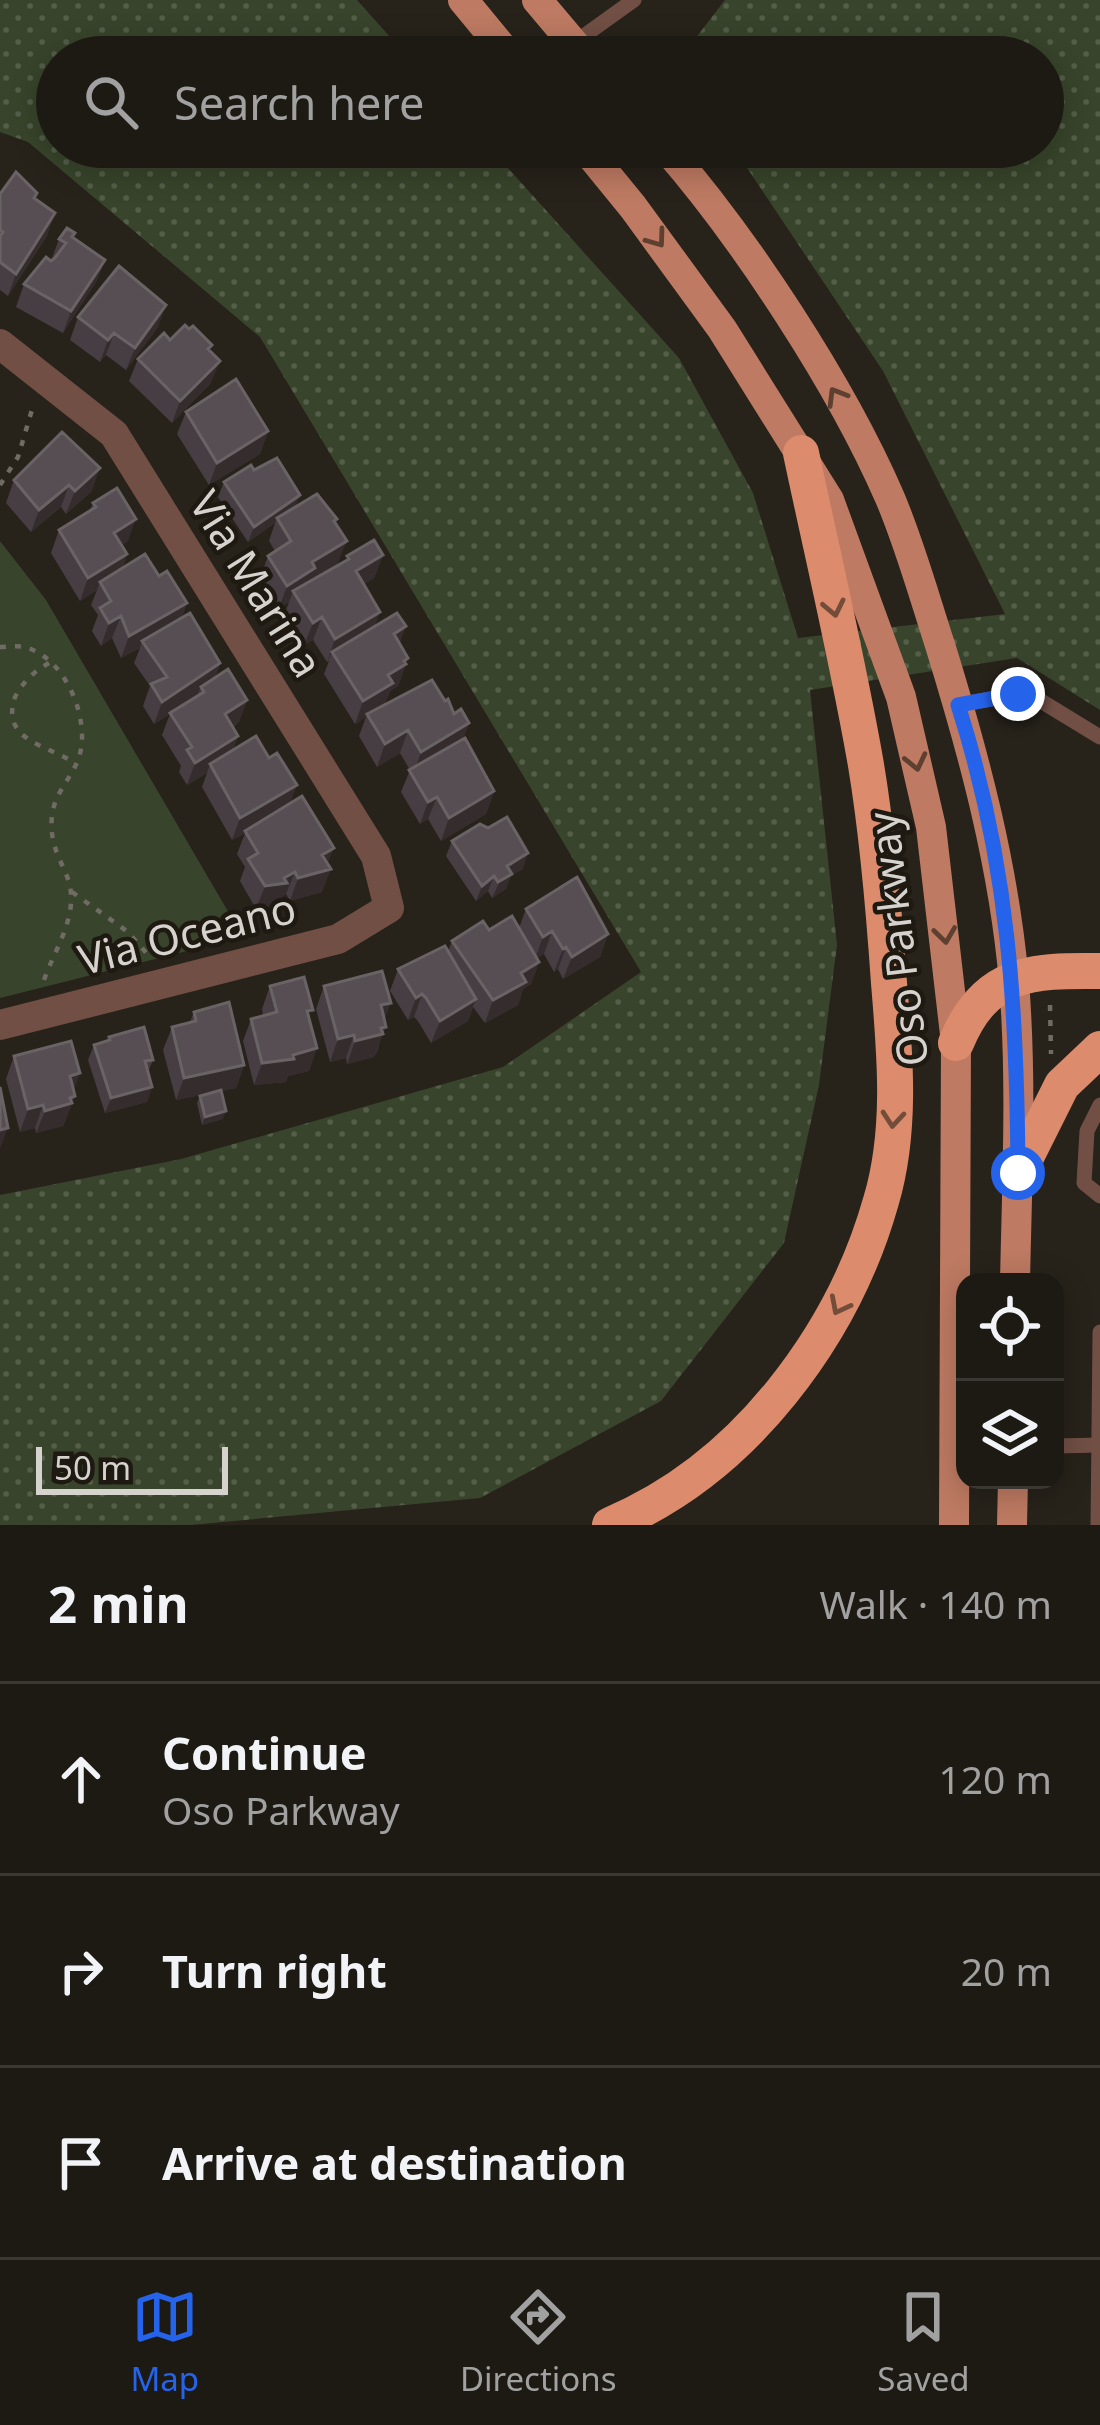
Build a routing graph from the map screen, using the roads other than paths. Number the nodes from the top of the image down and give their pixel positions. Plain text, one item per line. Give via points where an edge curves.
1 (464, 0) edge
2 (537, 0) edge
3 (634, 0) edge
4 (493, 36) edge
5 (568, 36) edge
6 (595, 36) edge
7 (600, 168) edge
8 (680, 168) edge
9 (0, 344) edge
10 (801, 453) junction
11 (902, 697) junction
12 (958, 705) junction
13 (1100, 737) edge
14 (389, 908) joint
15 (1100, 971) edge
16 (1013, 978) junction
17 (0, 1025) edge
18 (956, 1043) junction
19 (1100, 1049) edge
20 (1100, 1105) edge
21 (1018, 1173) junction
22 (1100, 1196) edge
23 (1015, 1273) edge
24 (1100, 1332) edge
25 (959, 1381) edge
26 (1099, 1445) edge
27 (1064, 1446) edge
28 (957, 1489) edge
29 (1013, 1489) edge
30 (610, 1525) edge
31 (954, 1525) edge
32 (1012, 1525) edge
33 (1099, 1525) edge

1 - 4 main road
2 - 5 main road
3 - 6 lane
7 -> 10 main road, Oso Parkway via 722,329
12 -> 8 main road via 890,499 853,424
9 - 14 street, Via Marina via 114,434 376,856
10 - 11 main road, Oso Parkway via 829,500
10 -> 30 highway via 866,765 883,890 896,1068 883,1197 816,1350 764,1414 714,1464
11 - 12 main road
11 -> 18 main road, Oso Parkway via 931,827
12 - 13 lane via 1018,694
12 - 16 main road via 995,850
14 - 17 street, Via Oceano via 338,939
15 - 16 highway
16 - 18 highway via 968,1012
16 - 21 main road
18 - 25 main road, Oso Parkway
19 - 21 highway via 1062,1085
20 - 22 lane via 1087,1131 1084,1184
21 - 23 main road
24 - 26 lane
26 - 27 lane
26 - 33 lane
28 - 31 main road, Oso Parkway
29 - 32 main road

